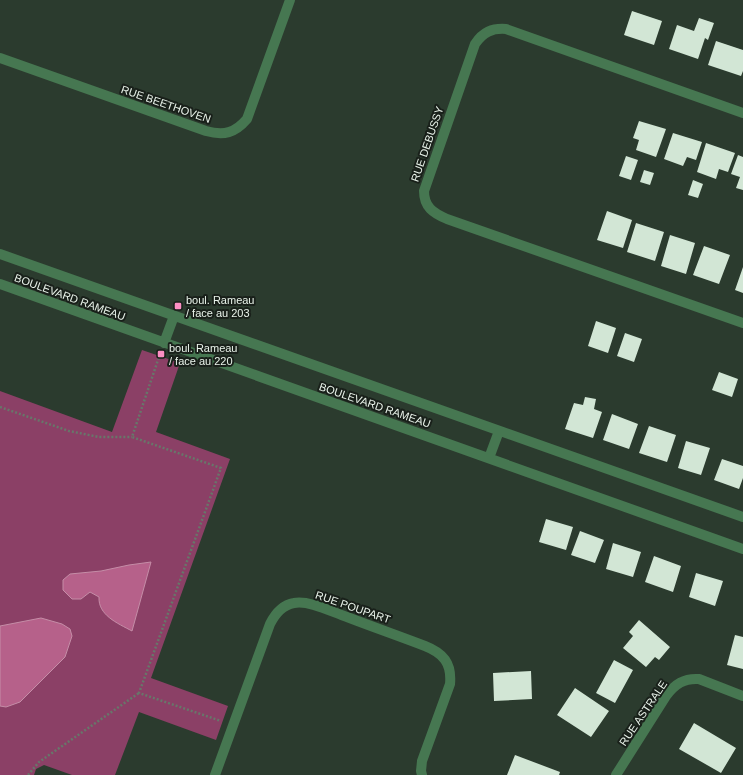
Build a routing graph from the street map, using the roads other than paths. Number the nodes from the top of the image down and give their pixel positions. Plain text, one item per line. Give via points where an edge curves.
1 (290, 0) edge
2 (0, 58) edge
3 (743, 113) edge
4 (0, 254) edge
5 (0, 284) edge
6 (174, 316) junction
7 (743, 323) edge
8 (164, 343) junction
9 (498, 431) junction
10 (488, 458) junction
11 (743, 517) edge
12 (743, 549) edge
13 (743, 696) edge
14 (216, 775) edge
15 (422, 775) edge
16 (616, 775) edge

1 - 2 street, RUE BEETHOVEN via 247,118 240,127 223,133 206,131
3 - 7 street, RUE DEBUSSY via 499,28 479,38 475,44 424,191 426,204 437,215
4 - 6 street, BOULEVARD RAMEAU
5 - 8 street, BOULEVARD RAMEAU
6 - 8 street
6 - 9 street, BOULEVARD RAMEAU
8 - 10 street, BOULEVARD RAMEAU
9 - 10 street
9 - 11 street, BOULEVARD RAMEAU
10 - 12 street, BOULEVARD RAMEAU
13 - 16 street, RUE ASTRALE via 699,679 675,685
14 - 15 street, RUE POUPART via 270,624 279,610 297,602 318,607 433,649 445,658 450,670 450,684 422,761

